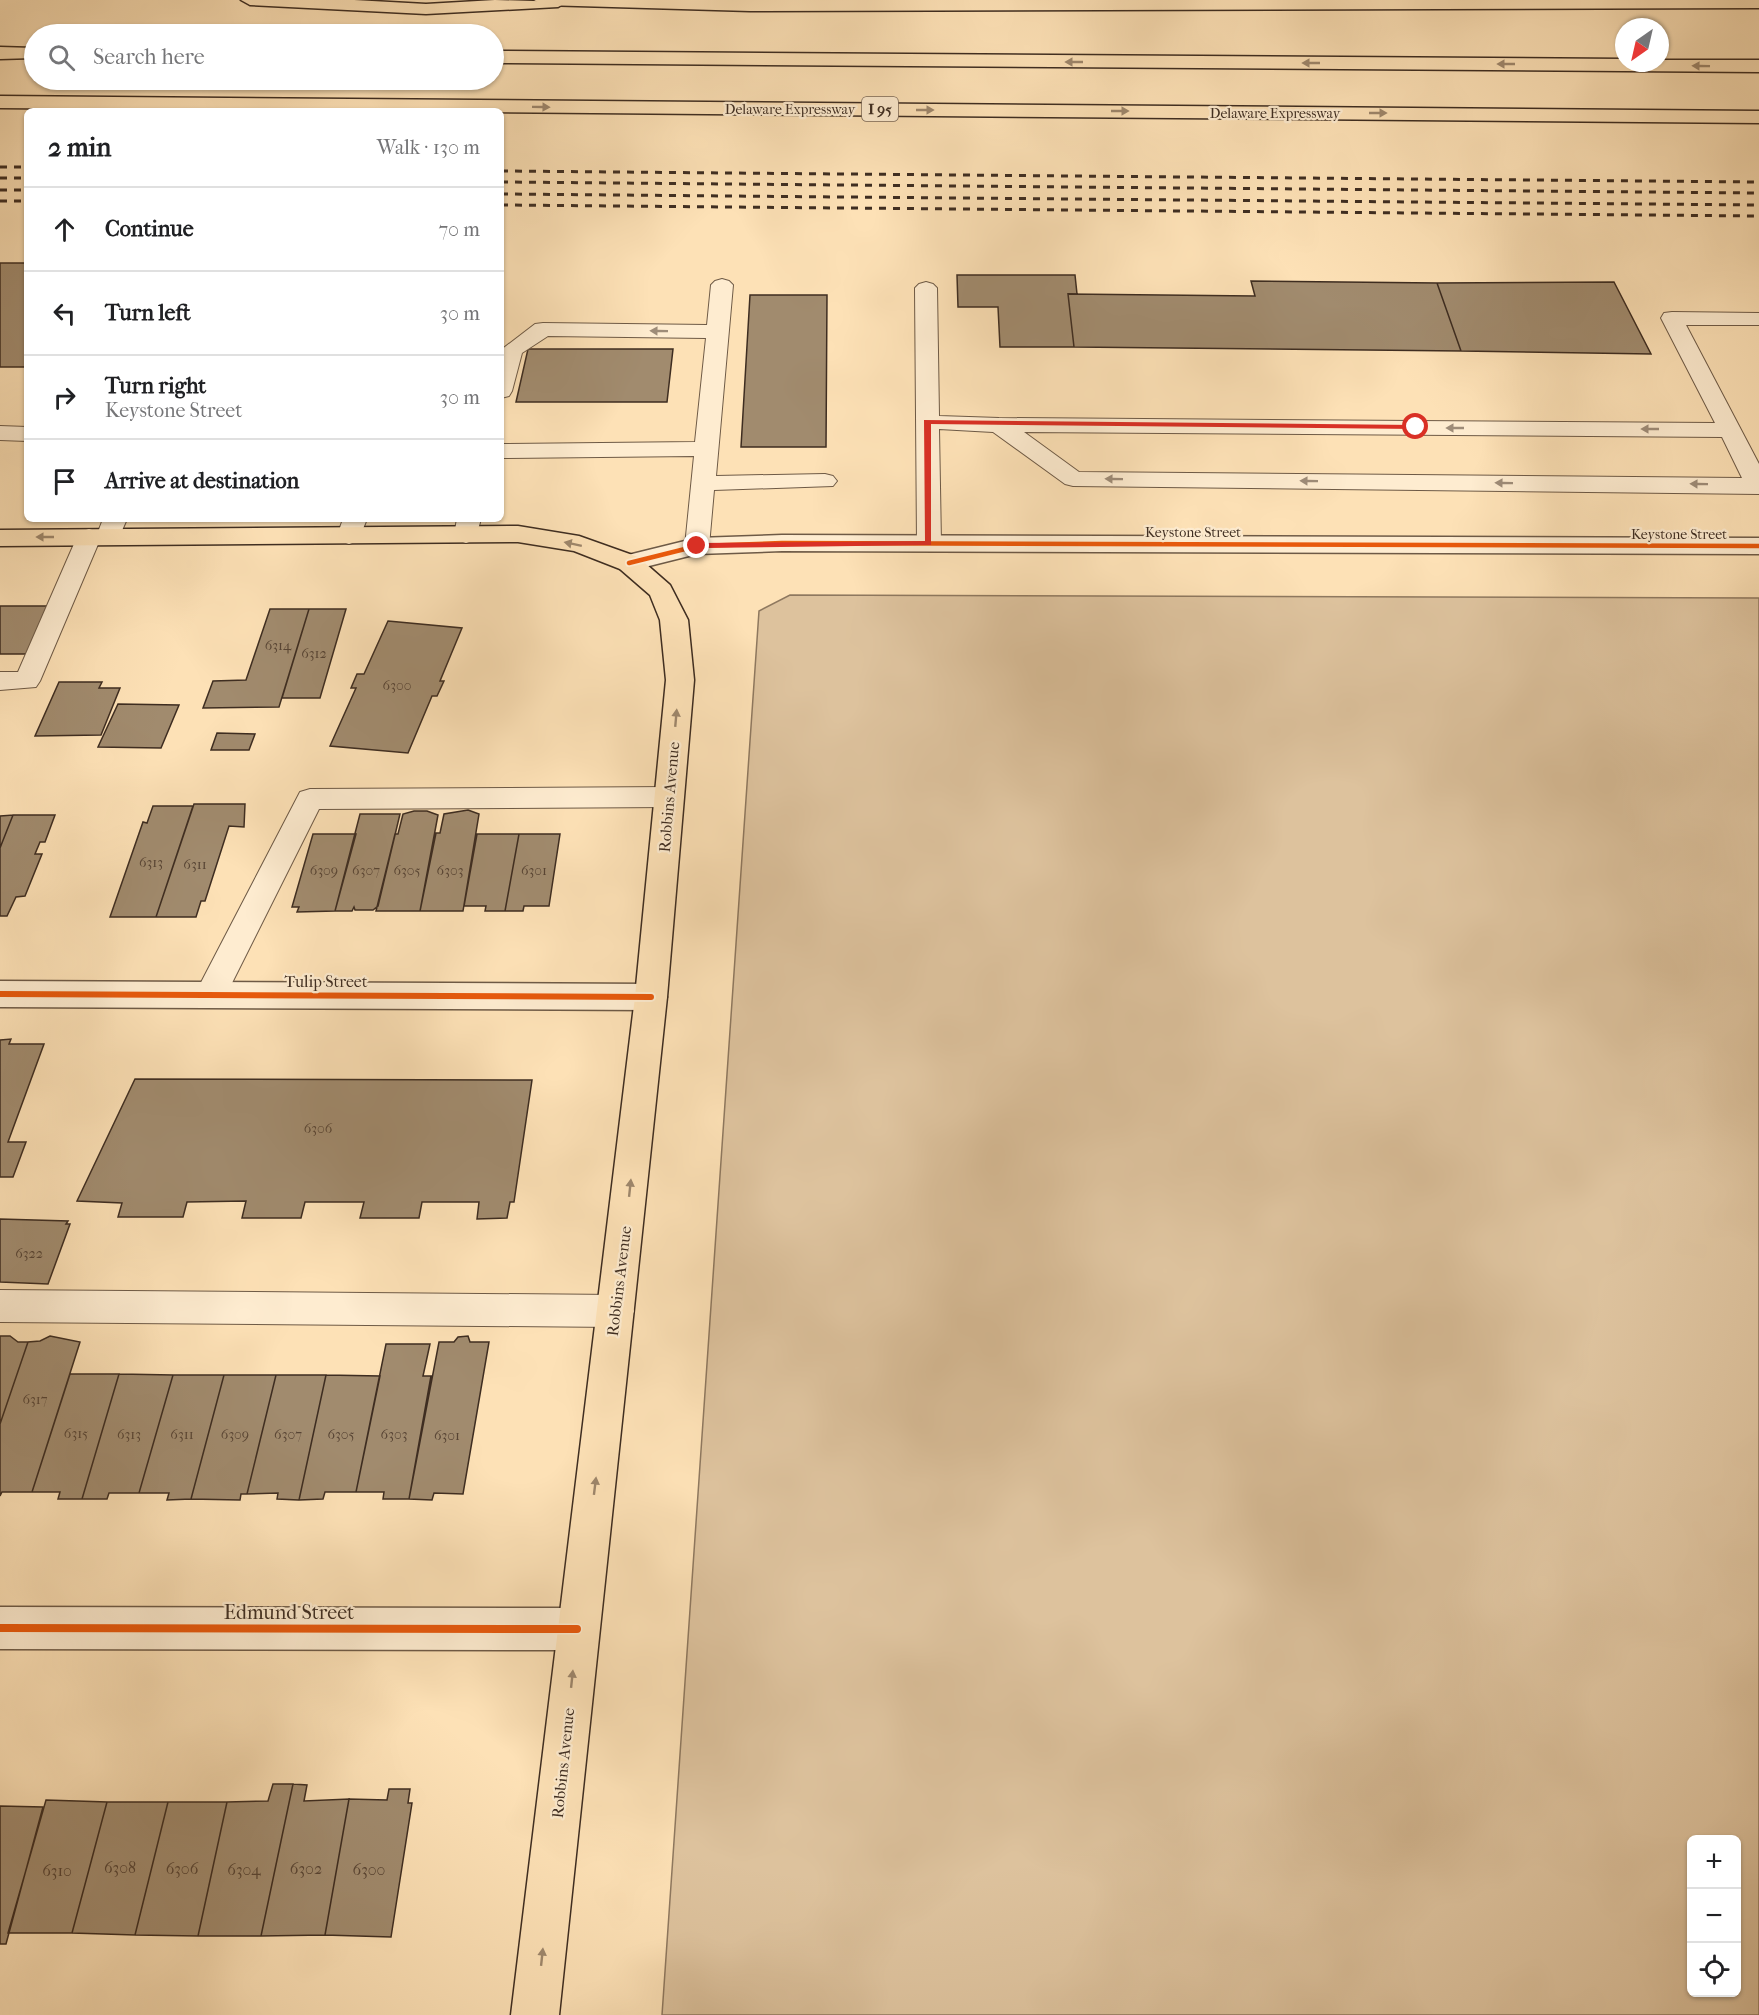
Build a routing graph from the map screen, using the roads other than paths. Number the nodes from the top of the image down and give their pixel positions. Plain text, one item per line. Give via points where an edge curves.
1 (250, 0) edge
2 (550, 1) edge
3 (1740, 1) edge
4 (1108, 2) edge
5 (1414, 2) edge
6 (751, 3) edge
7 (1759, 3) edge
8 (0, 53) edge
9 (24, 53) edge
10 (504, 57) edge
11 (1759, 66) edge
12 (0, 102) edge
13 (1759, 117) edge
14 (722, 285) dead end
15 (926, 288) dead end
16 (1759, 319) edge
17 (717, 332) junction
18 (504, 380) edge
19 (927, 422) junction
20 (999, 425) junction
21 (1730, 430) junction
22 (0, 433) edge
23 (24, 434) edge
24 (706, 449) junction
25 (504, 451) edge
26 (1756, 477) edge
27 (825, 481) dead end
28 (703, 483) junction
29 (352, 527) edge
30 (468, 527) edge
31 (104, 531) edge
32 (0, 538) edge
33 (929, 543) junction
34 (697, 546) junction
35 (1759, 546) edge
36 (629, 563) junction
37 (0, 681) edge
38 (670, 797) junction
39 (0, 994) edge
40 (211, 994) junction
41 (651, 997) junction
42 (0, 1306) edge
43 (616, 1311) junction
44 (0, 1628) edge
45 (577, 1629) junction
46 (536, 2015) edge

1 - 2 main road via 426,9
2 - 6 main road
3 - 5 main road
3 - 7 main road
4 - 5 main road
4 - 6 main road
8 - 9 main road
11 -> 10 main road
12 -> 13 main road, Delaware Expressway / I 95
14 - 17 lane
15 - 19 lane
16 - 21 lane via 1672,318
17 -> 18 lane via 543,329 512,350
17 - 24 lane
19 - 20 lane
19 - 33 lane
21 -> 20 lane
26 -> 20 lane via 1073,478
21 - 26 lane
22 - 23 lane
24 - 25 lane
24 - 28 lane
27 - 28 lane
28 - 34 lane
29 - 30 main road
29 - 31 main road
36 -> 30 main road via 579,544
31 -> 32 main road
31 - 37 lane via 27,681
33 - 34 street, Keystone Street
33 - 35 street, Keystone Street
34 - 36 street, Keystone Street
38 -> 36 main road, Robbins Avenue via 680,680 674,620 662,591
38 - 40 lane via 310,799
38 - 41 main road, Robbins Avenue
39 - 40 street, Tulip Street
40 - 41 street, Tulip Street
43 -> 41 main road, Robbins Avenue
42 - 43 lane
45 -> 43 main road, Robbins Avenue
44 - 45 street, Edmund Street
46 -> 45 main road, Robbins Avenue

